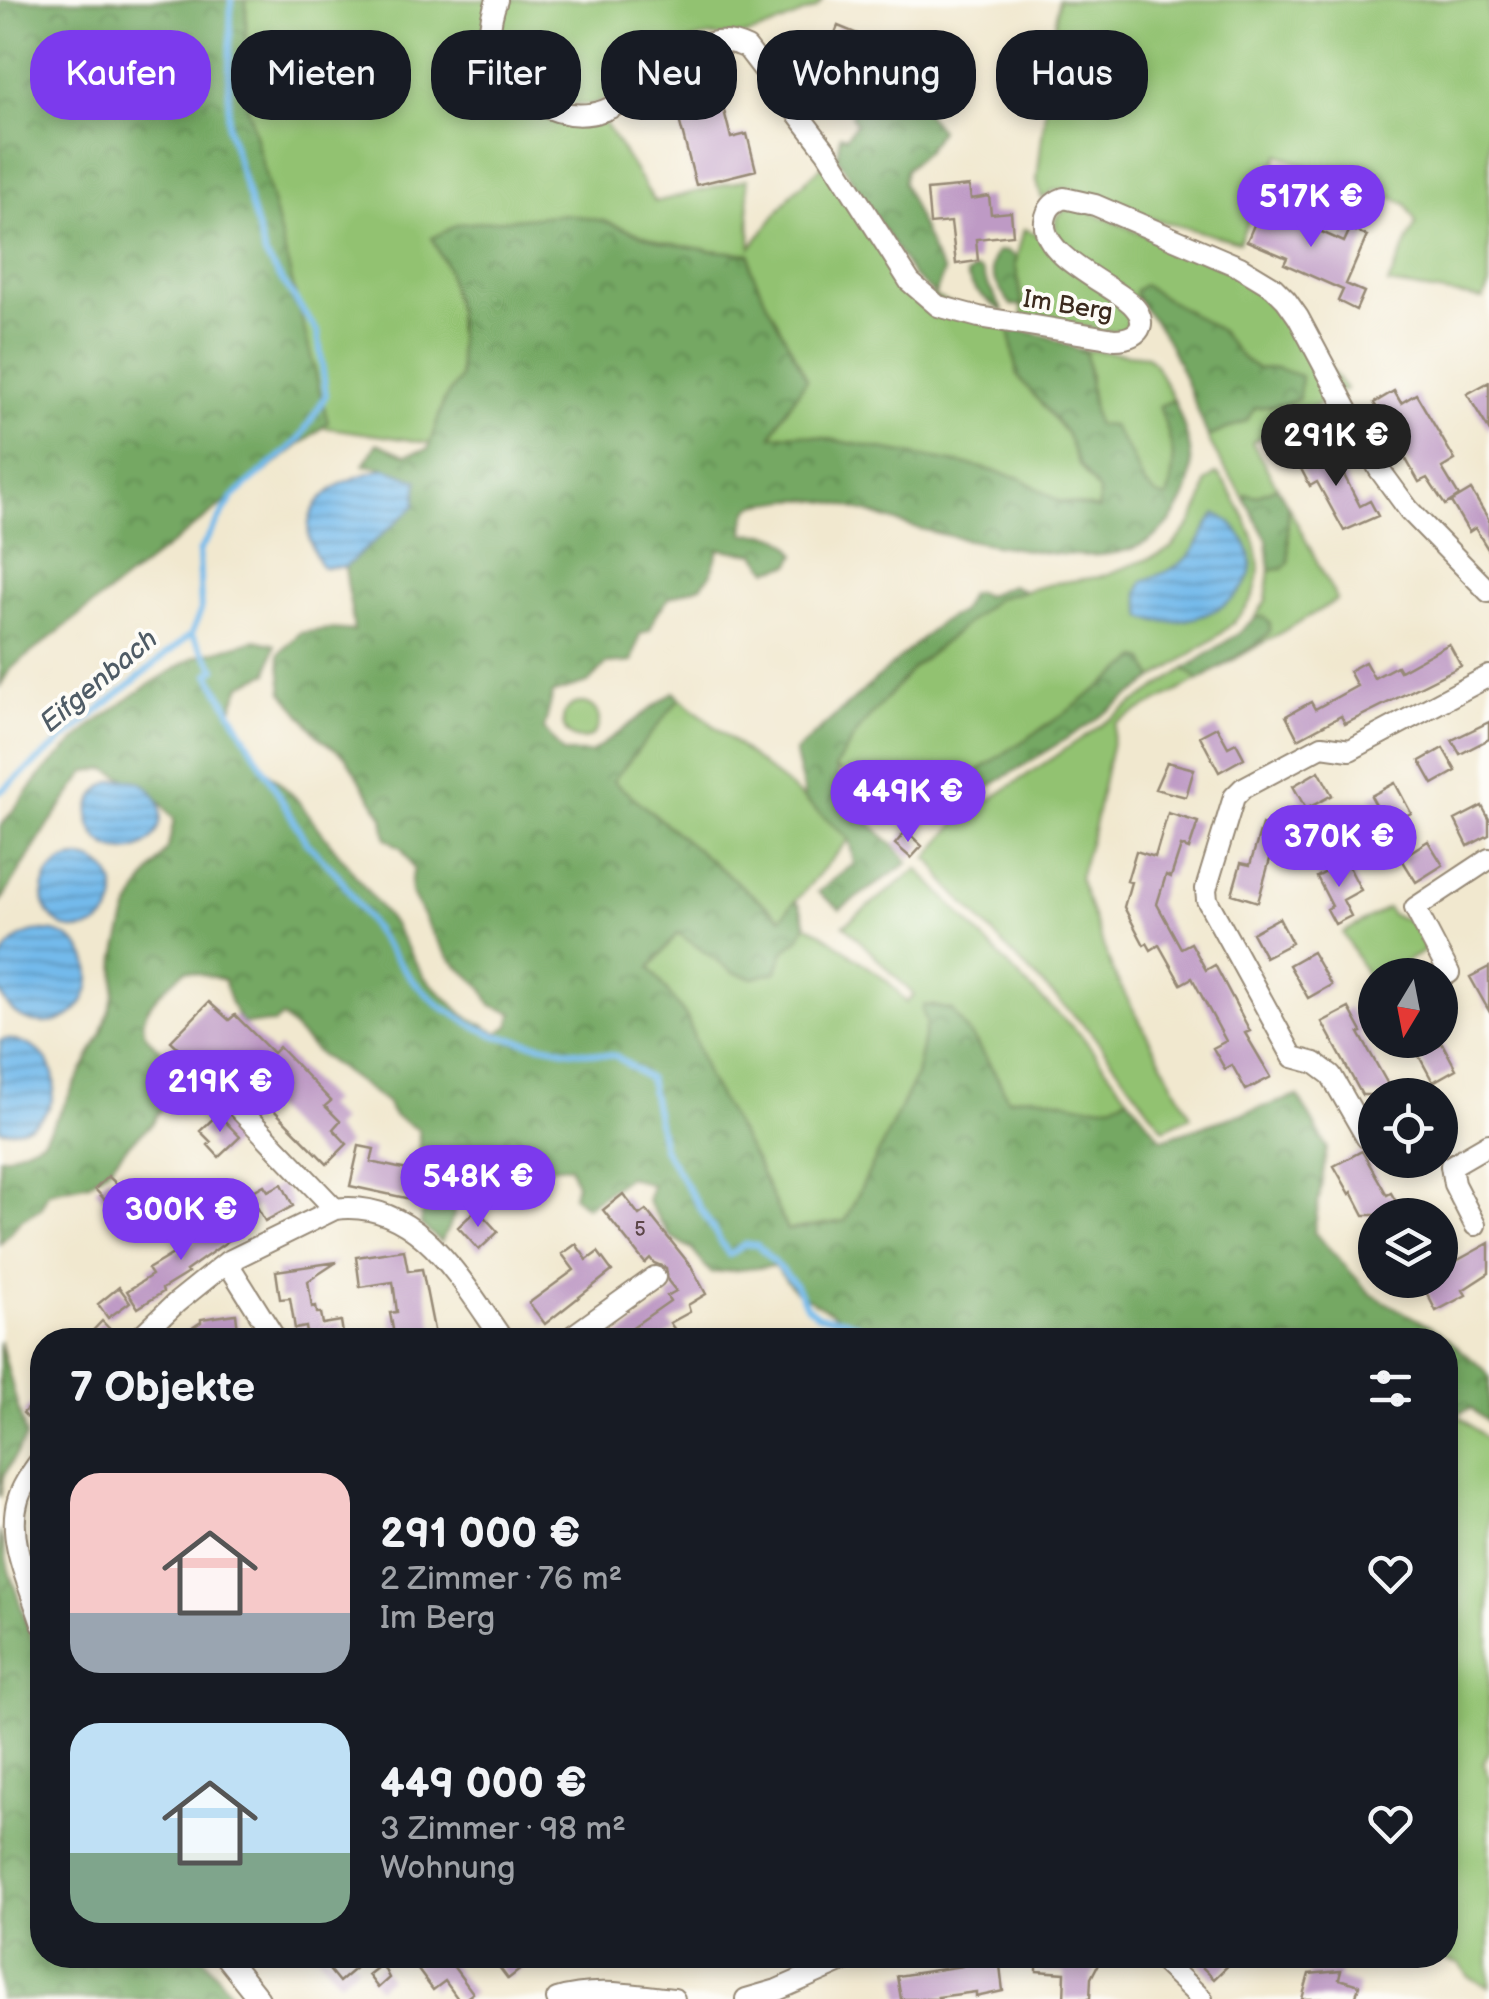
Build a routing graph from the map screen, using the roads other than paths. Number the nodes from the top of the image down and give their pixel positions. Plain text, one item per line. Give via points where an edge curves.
1 (497, 0) edge
2 (1489, 592) edge
3 (1489, 676) edge
4 (1489, 859) edge
5 (1440, 958) edge
6 (202, 1070) dead end
7 (1358, 1122) edge
8 (1489, 1144) edge
9 (1458, 1157) edge
10 (1451, 1178) edge
11 (334, 1210) junction
12 (1474, 1225) dead end
13 (227, 1262) junction
14 (655, 1277) dead end
15 (150, 1328) edge
16 (268, 1328) edge
17 (495, 1328) edge
18 (584, 1328) edge
19 (30, 1478) edge
20 (30, 1589) edge
21 (234, 1968) edge
22 (827, 1968) edge
23 (1170, 1968) edge
24 (566, 1998) edge
25 (259, 1999) edge
26 (674, 1999) edge
27 (746, 1999) edge
28 (1202, 1999) edge

1 - 2 street, Im Berg via 490,30 502,76 526,96 566,113 623,104 694,49 748,48 838,168 910,282 938,306 1115,339 1140,331 1140,314 1129,301 1075,265 1048,237 1047,213 1064,198 1095,205 1263,280 1298,317 1379,468
3 - 7 street via 1350,750 1322,746 1243,788 1234,797 1206,888 1206,900 1293,1057 1332,1075
4 - 5 street via 1415,908
6 - 11 street
8 - 9 street
10 - 12 street
11 - 13 street
11 - 17 street via 383,1212 410,1227 448,1261
13 - 15 street
13 - 16 street
14 - 18 street
19 - 20 street via 18,1497 14,1524
21 - 25 street
22 - 27 street
23 - 28 street
24 - 26 street via 607,1992

